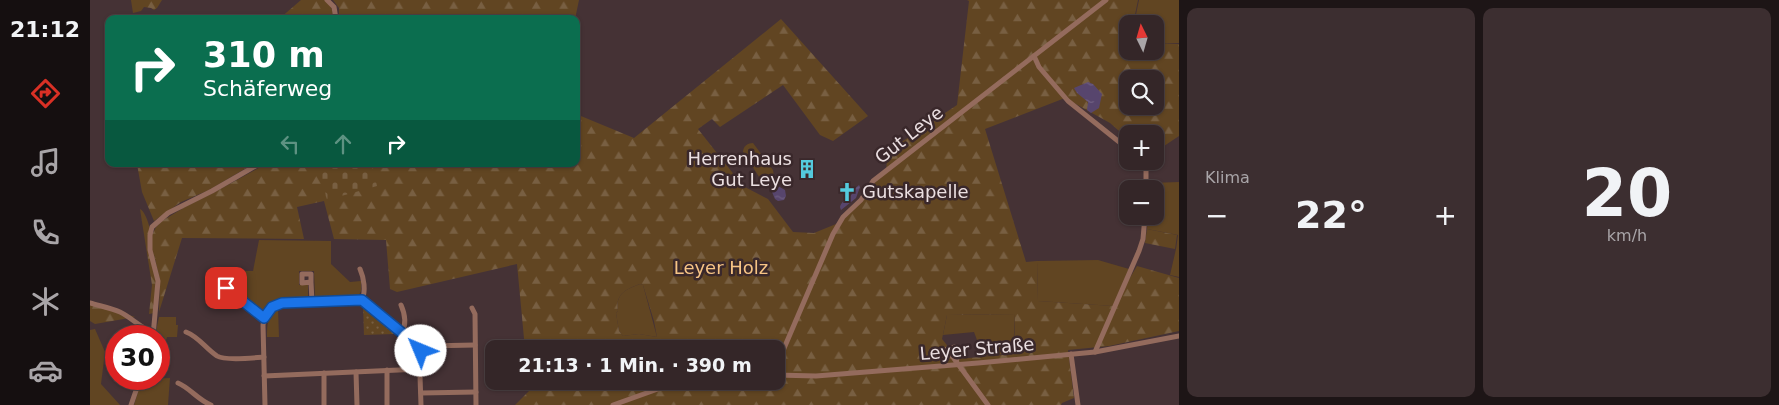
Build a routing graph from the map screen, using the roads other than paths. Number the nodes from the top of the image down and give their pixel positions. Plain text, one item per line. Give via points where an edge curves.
1 (328, 0) edge
2 (1106, 0) edge
3 (335, 15) edge
4 (1034, 56) junction
5 (1119, 142) edge
6 (254, 167) edge
7 (1144, 225) edge
8 (360, 269) dead end
9 (311, 282) junction
10 (226, 288) dead end
11 (362, 300) junction
12 (312, 302) junction
13 (90, 303) edge
14 (401, 305) dead end
15 (472, 308) dead end
16 (264, 318) junction
17 (142, 325) edge
18 (155, 325) edge
19 (186, 332) dead end
20 (402, 332) junction
21 (1179, 336) edge
22 (475, 345) junction
23 (785, 345) edge
24 (419, 347) junction
25 (1095, 352) junction
26 (1071, 354) junction
27 (264, 357) junction
28 (958, 363) junction
29 (421, 369) junction
30 (388, 370) junction
31 (356, 372) junction
32 (324, 373) junction
33 (785, 375) edge
34 (264, 376) junction
35 (178, 383) dead end
36 (136, 390) edge
37 (655, 390) edge
38 (421, 392) junction
39 (476, 392) junction
40 (131, 405) edge
41 (211, 405) edge
42 (265, 405) edge
43 (324, 405) edge
44 (357, 405) edge
45 (387, 405) edge
46 (422, 405) edge
47 (476, 405) edge
48 (613, 405) edge
49 (988, 405) edge
50 (1078, 405) edge

1 - 3 street
2 - 4 street, Gut Leye
4 - 5 street via 1068,101
4 - 23 street, Gut Leye via 867,188 833,234
6 - 18 street via 168,213 152,227 150,250 158,281
7 - 25 street via 1140,250
8 - 11 street via 363,276
9 - 9 street via 302,283 302,274 311,274
9 - 12 street
10 - 16 street
11 - 12 street
11 - 20 street
12 - 16 street via 276,304
13 - 17 street via 119,312
14 - 20 street via 405,328
15 - 22 street via 475,314
16 - 27 street
19 - 27 street via 222,358
20 - 24 street
21 - 25 street, Leyer Straße
22 - 24 street
22 - 39 street
24 - 29 street
25 - 26 street, Leyer Straße
26 - 28 street, Leyer Straße
26 - 50 street
27 - 34 street
28 - 33 street, Leyer Straße via 816,376
28 - 49 street
29 - 30 street
29 - 38 street
30 - 31 street
30 - 45 street
31 - 32 street
31 - 44 street
32 - 34 street
32 - 43 street
34 - 42 street
35 - 41 street
36 - 40 street
37 - 48 street
38 - 39 street
38 - 46 street
39 - 47 street

